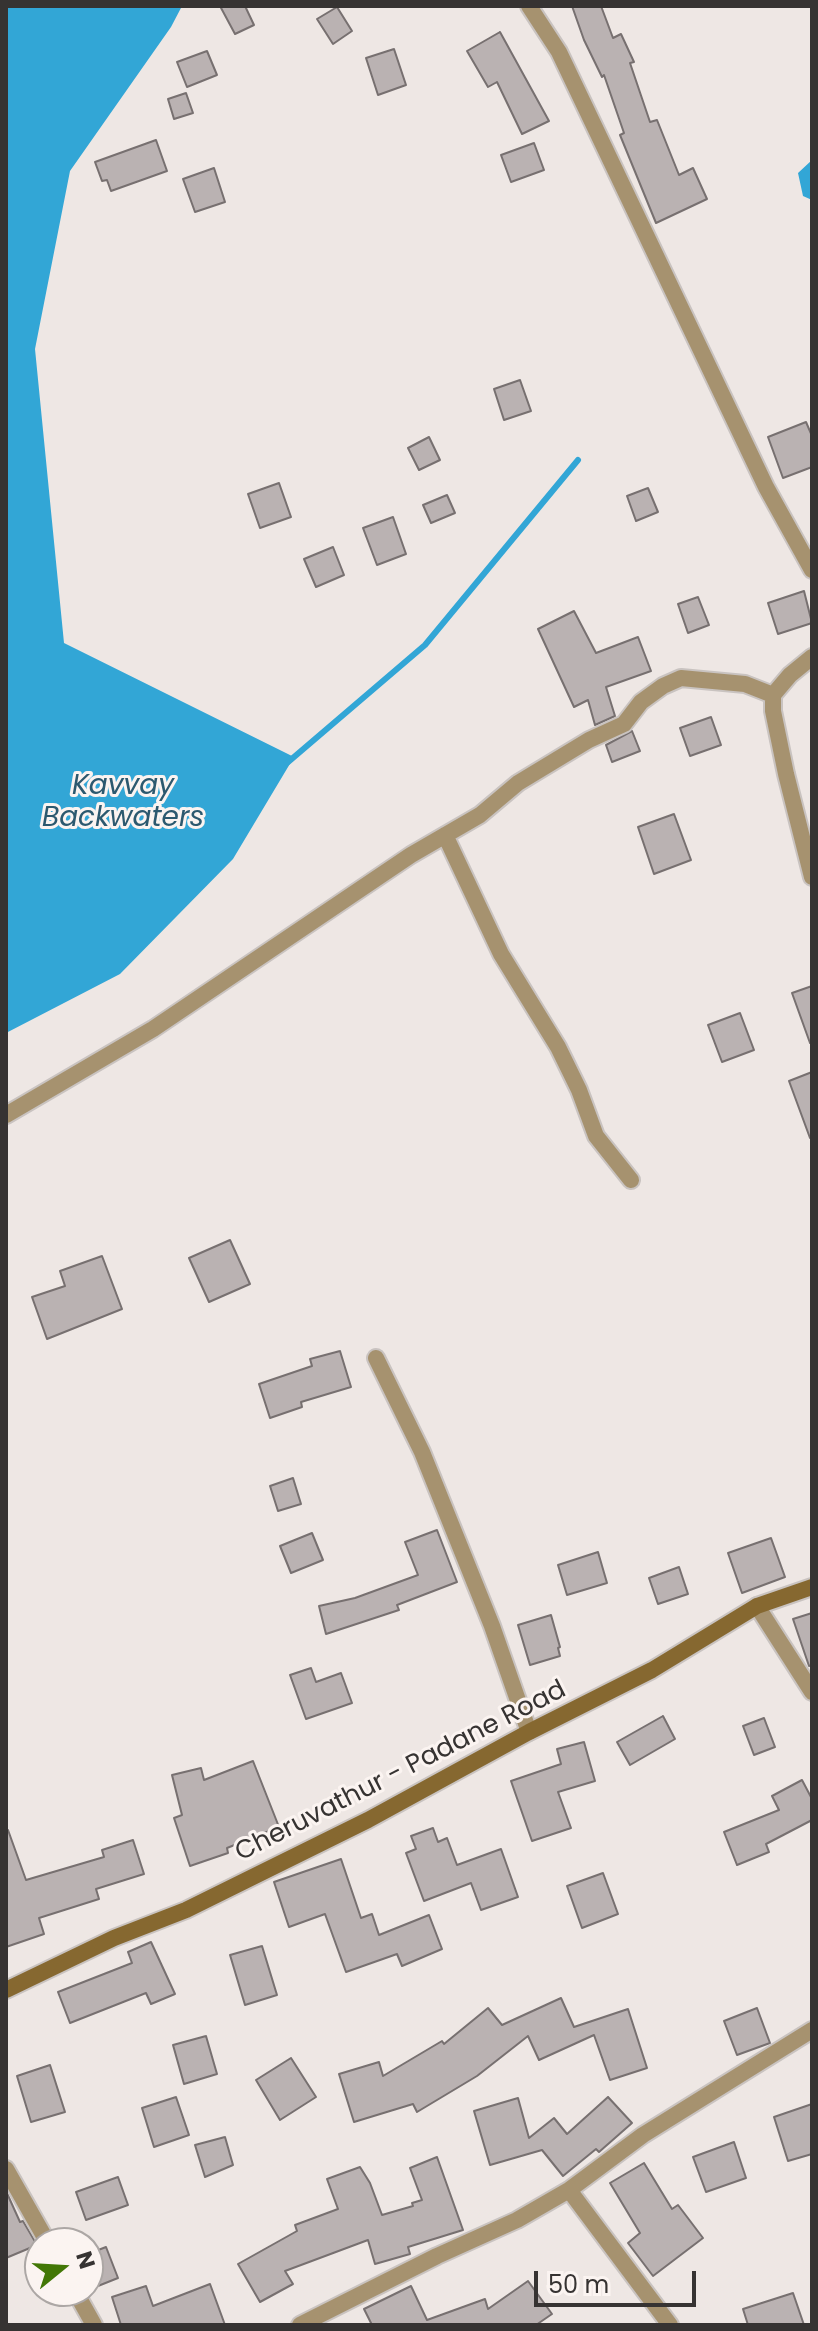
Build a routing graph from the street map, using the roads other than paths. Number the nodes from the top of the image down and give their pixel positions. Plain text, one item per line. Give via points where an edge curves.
1 (529, 6) edge
2 (812, 570) edge
3 (812, 657) edge
4 (773, 695) junction
5 (445, 835) junction
6 (812, 877) edge
7 (6, 1115) edge
8 (631, 1180) dead end
9 (376, 1358) dead end
10 (812, 1587) edge
11 (757, 1606) junction
12 (812, 1692) edge
13 (529, 1732) junction
14 (6, 1990) edge
15 (812, 2030) edge
16 (6, 2169) edge
17 (569, 2190) junction
18 (39, 2227) edge
19 (84, 2307) edge
20 (94, 2325) edge
21 (300, 2325) edge
22 (670, 2325) edge

1 - 2 street via 559,52 766,487
3 - 4 street
4 - 5 street via 745,684 681,678 641,702 624,724 518,783 480,815
4 - 6 street
5 - 7 street via 153,1029
5 - 8 street via 501,954 558,1047 596,1136
9 - 13 street via 422,1452
10 - 11 main road, Cheruvathur - Padane Road
11 - 12 street
11 - 13 main road, Cheruvathur - Padane Road via 652,1670
13 - 14 main road, Cheruvathur - Padane Road via 186,1910
15 - 17 street via 643,2135
16 - 18 street
17 - 21 street
17 - 22 street
19 - 20 street

